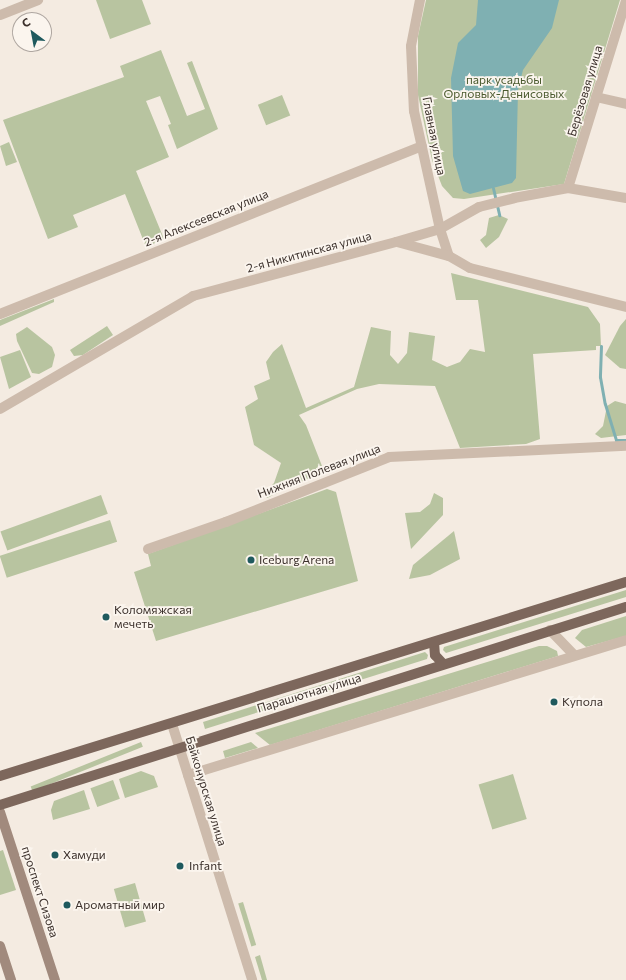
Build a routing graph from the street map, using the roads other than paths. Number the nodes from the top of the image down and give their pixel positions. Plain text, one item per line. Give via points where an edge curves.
1 (38, 0) edge
2 (420, 0) edge
3 (626, 1) edge
4 (0, 15) edge
5 (596, 97) junction
6 (626, 104) edge
7 (422, 146) junction
8 (568, 188) junction
9 (626, 198) edge
10 (440, 229) junction
11 (396, 242) junction
12 (449, 256) junction
13 (626, 307) edge
14 (0, 314) edge
15 (0, 409) edge
16 (626, 446) edge
17 (148, 549) dead end
18 (626, 582) edge
19 (626, 607) edge
20 (550, 630) junction
21 (626, 640) edge
22 (434, 642) junction
23 (574, 655) junction
24 (443, 664) junction
25 (172, 724) junction
26 (179, 747) junction
27 (188, 775) junction
28 (0, 776) edge
29 (0, 805) edge
30 (0, 812) edge
31 (0, 946) edge
32 (11, 980) edge
33 (55, 980) edge
34 (252, 980) edge

1 - 4 street
2 - 7 street, Главная улица via 411,46 414,112
3 - 5 street, Берёзовая улица
5 - 6 street
5 - 8 street, Берёзовая улица
7 - 10 street, Главная улица
7 - 14 street, 2-я Алексеевская улица
8 - 9 street
8 - 10 street, 2-я Никитинская улица via 479,207
10 - 11 street, 2-я Никитинская улица
10 - 12 street
11 - 12 street
11 - 15 street, 2-я Никитинская улица via 193,296
12 - 13 street via 470,268
16 - 17 street, Нижняя Полевая улица via 389,457 226,522
18 - 22 main road, Парашютная улица
19 - 20 main road, Парашютная улица
20 - 23 street
20 - 24 main road, Парашютная улица
21 - 23 street
22 - 24 main road via 435,655
22 - 25 main road, Парашютная улица
23 - 27 street
24 - 26 main road, Парашютная улица
25 - 26 street, Байконурская улица
25 - 28 main road, Парашютная улица
26 - 27 street, Байконурская улица
26 - 29 main road, Парашютная улица
27 - 34 street, Байконурская улица
30 - 33 main road, проспект Сизова
31 - 32 main road

